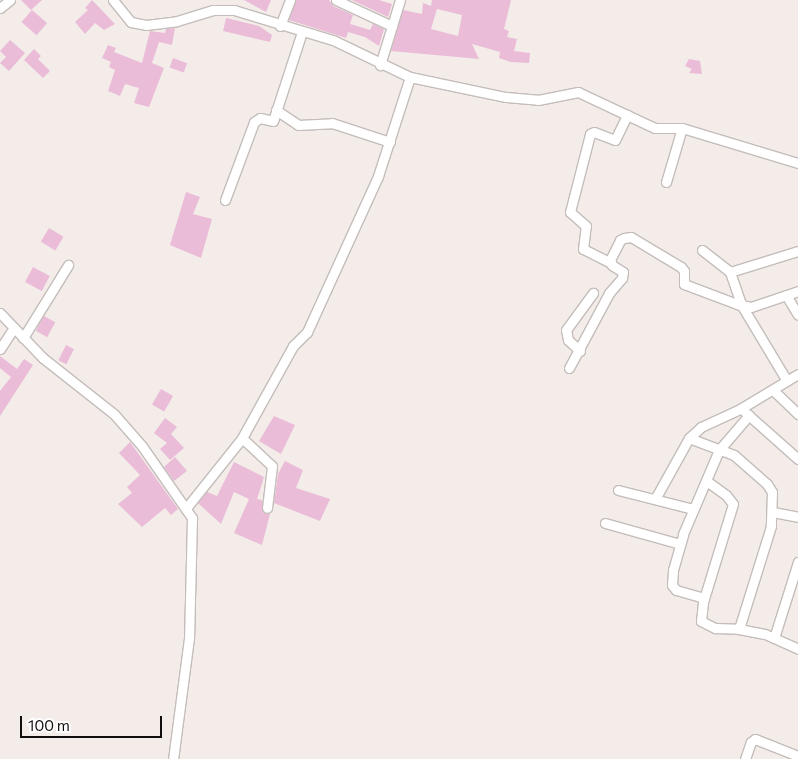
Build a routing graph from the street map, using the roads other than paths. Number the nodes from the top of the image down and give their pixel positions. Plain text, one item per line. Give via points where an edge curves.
1 (10, 0) edge
2 (112, 0) edge
3 (290, 0) edge
4 (336, 0) edge
5 (400, 0) edge
6 (0, 8) edge
7 (280, 26) junction
8 (392, 26) junction
9 (302, 32) junction
10 (380, 65) junction
11 (410, 77) junction
12 (276, 110) junction
13 (626, 115) junction
14 (682, 128) junction
15 (390, 142) junction
16 (798, 163) edge
17 (666, 182) dead end
18 (225, 200) dead end
19 (702, 250) dead end
20 (798, 251) edge
21 (610, 263) junction
22 (68, 265) dead end
23 (730, 272) junction
24 (798, 291) edge
25 (593, 293) dead end
26 (786, 295) junction
27 (742, 306) junction
28 (0, 313) edge
29 (798, 315) edge
30 (13, 329) junction
31 (23, 338) junction
32 (0, 349) edge
33 (580, 351) junction
34 (569, 368) dead end
35 (798, 374) edge
36 (787, 381) junction
37 (773, 390) junction
38 (740, 409) junction
39 (798, 414) edge
40 (749, 415) junction
41 (242, 438) junction
42 (689, 438) junction
43 (720, 450) junction
44 (798, 459) edge
45 (708, 482) junction
46 (618, 490) dead end
47 (655, 499) junction
48 (187, 507) junction
49 (267, 508) dead end
50 (693, 509) junction
51 (773, 512) junction
52 (798, 517) edge
53 (605, 523) dead end
54 (680, 544) junction
55 (798, 562) edge
56 (704, 598) junction
57 (739, 630) junction
58 (774, 638) junction
59 (798, 649) edge
60 (798, 756) edge
61 (173, 759) edge
62 (745, 759) edge

1 - 6 street
2 - 7 street via 131,22 146,25 234,10
3 - 7 street
4 - 8 street
5 - 8 street
7 - 9 street
8 - 10 street
9 - 10 street via 348,46
9 - 12 street
10 - 11 street
11 - 13 street via 525,100 578,92
11 - 15 street
12 - 15 street via 298,125 332,123
12 - 18 street via 272,122 260,118 254,122
13 - 14 street via 655,128
13 - 21 street via 615,140 594,132 590,134 570,212 586,226 583,249
14 - 16 street
14 - 17 street
15 - 41 street via 378,176 307,332 293,346
19 - 23 street
20 - 23 street
21 - 27 street via 620,240 631,237 680,267 684,271 684,284
21 - 33 street via 623,272 622,278 609,293
22 - 31 street
23 - 27 street
24 - 26 street
25 - 33 street via 566,330 568,340
26 - 27 street via 752,307
26 - 29 street
27 - 36 street
28 - 30 street
30 - 31 street
30 - 32 street
31 - 48 street via 70,381 114,414
33 - 34 street
35 - 36 street
36 - 37 street
37 - 38 street
37 - 39 street
38 - 40 street
38 - 42 street via 701,427
40 - 43 street
40 - 44 street
41 - 48 street
41 - 49 street via 272,466
42 - 43 street
42 - 47 street
43 - 45 street
43 - 51 street via 734,455 767,484 772,492
45 - 50 street
45 - 56 street via 733,504
46 - 47 street
47 - 50 street
48 - 61 street via 192,518 189,638
50 - 54 street
51 - 52 street
51 - 57 street
53 - 54 street
54 - 56 street via 672,585 676,590
55 - 58 street
56 - 57 street via 701,615 705,626
57 - 58 street
58 - 59 street
60 - 62 street via 755,739 750,742

